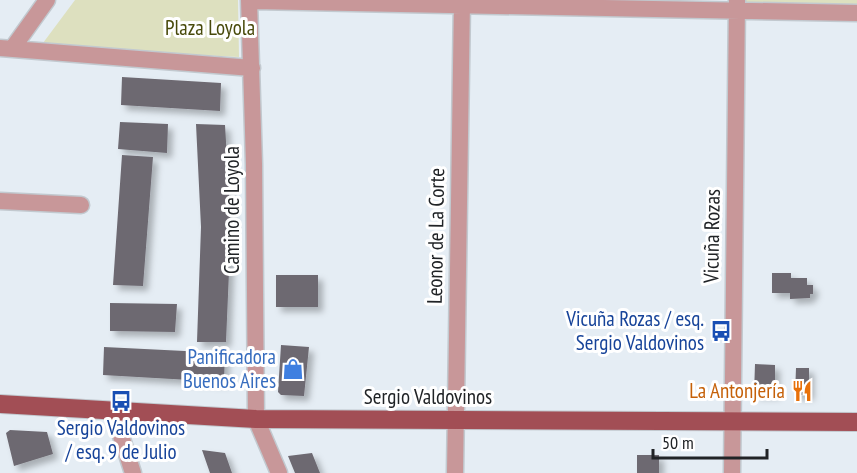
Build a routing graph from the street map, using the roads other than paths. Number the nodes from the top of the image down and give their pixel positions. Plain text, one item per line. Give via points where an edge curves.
1 (47, 0) edge
2 (249, 1) edge
3 (462, 3) edge
4 (737, 5) edge
5 (857, 13) edge
6 (6, 48) edge
7 (252, 68) junction
8 (0, 201) edge
9 (81, 205) dead end
10 (0, 404) edge
11 (113, 411) junction
12 (256, 419) junction
13 (456, 420) junction
14 (733, 421) junction
15 (857, 422) edge
16 (133, 473) edge
17 (279, 473) edge
18 (455, 473) edge
19 (732, 473) edge

1 - 6 street
2 - 3 street
2 - 7 street, Camino de Loyola
3 - 4 street
3 - 13 street, Leonor de La Corte
4 - 5 street
4 - 14 street, Vicuña Rozas
6 - 7 street
7 - 12 street, Camino de Loyola
8 - 9 street
10 - 11 main road, Sergio Valdovinos
11 - 12 main road, Sergio Valdovinos
11 - 16 street
12 - 13 main road, Sergio Valdovinos
12 - 17 street
13 - 14 main road, Sergio Valdovinos
13 - 18 street, Leonor de La Corte
14 - 15 main road, Sergio Valdovinos
14 - 19 street, Vicuña Rozas

